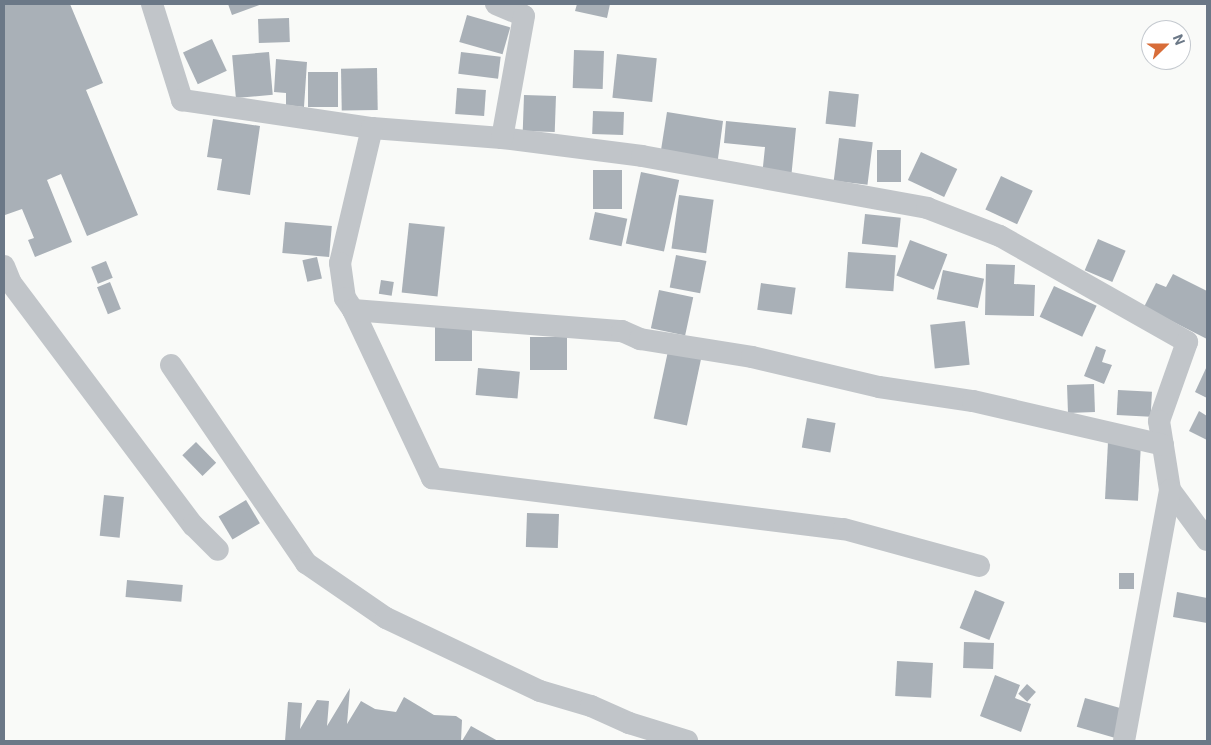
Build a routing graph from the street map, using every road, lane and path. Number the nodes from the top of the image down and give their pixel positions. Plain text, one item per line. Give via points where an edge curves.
1 (152, 4) edge
2 (496, 4) edge
3 (372, 128) junction
4 (502, 138) junction
5 (4, 266) edge
6 (353, 310) junction
7 (171, 365) dead end
8 (1163, 444) junction
9 (1170, 490) junction
10 (1207, 540) edge
11 (218, 550) dead end
12 (978, 566) dead end
13 (687, 741) edge
14 (1124, 741) edge

1 - 3 street via 182,100
2 - 4 street via 524,16
3 - 4 street
3 - 6 street via 340,263 345,298
4 - 8 street via 642,156 918,206 1000,236 1187,342 1159,421
5 - 11 street via 11,283 181,510
6 - 8 street via 622,331 640,339 752,357 878,387 973,401
6 - 12 street via 432,478 844,529
7 - 13 street via 306,563 386,618 540,691 590,706 629,724
8 - 9 street
9 - 10 street
9 - 14 street

